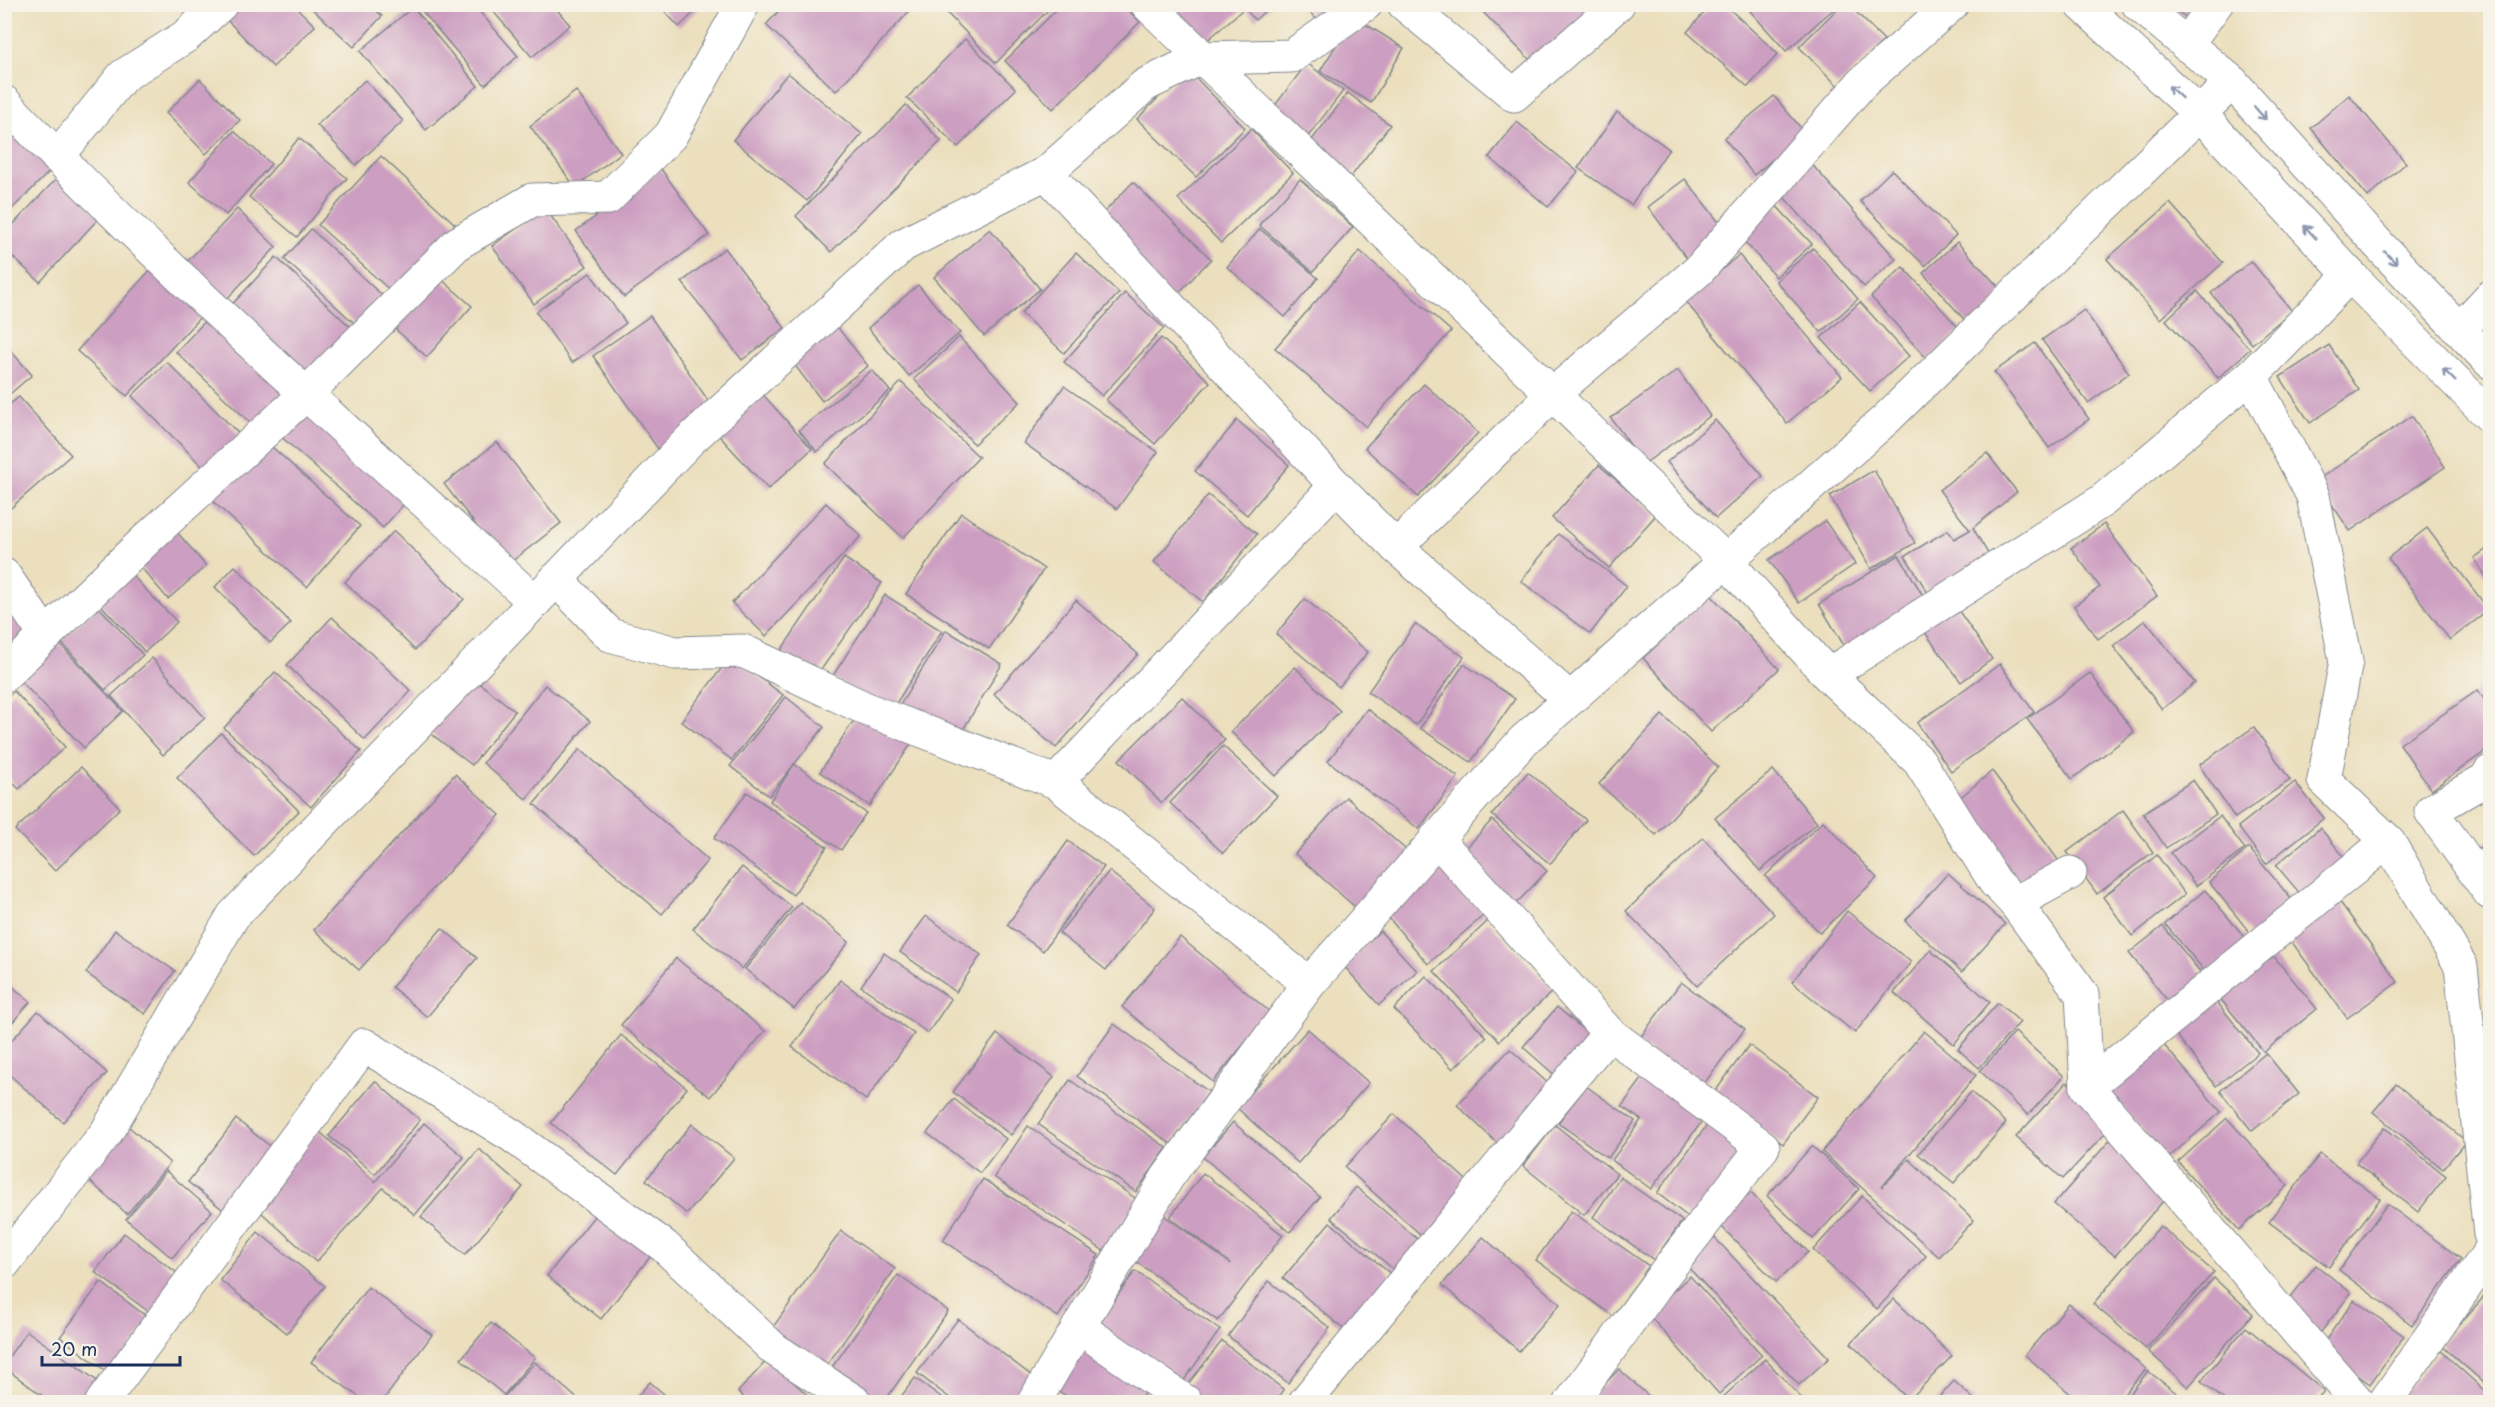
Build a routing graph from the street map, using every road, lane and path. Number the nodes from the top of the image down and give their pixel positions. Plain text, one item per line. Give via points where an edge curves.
1 (221, 4) edge
2 (743, 4) edge
3 (1147, 4) edge
4 (1366, 4) edge
5 (1404, 4) edge
6 (1618, 4) edge
7 (1952, 4) edge
8 (2080, 4) edge
9 (2138, 4) edge
10 (2216, 4) edge
11 (2186, 45) junction
12 (1201, 58) junction
13 (2232, 82) junction
14 (4, 102) edge
15 (2200, 114) junction
16 (57, 157) junction
17 (1046, 173) junction
18 (2350, 275) junction
19 (2490, 297) edge
20 (2460, 330) junction
21 (2490, 362) edge
22 (2251, 376) junction
23 (1554, 393) junction
24 (306, 394) junction
25 (2490, 416) edge
26 (1336, 486) junction
27 (1396, 547) junction
28 (1726, 561) junction
29 (4, 575) edge
30 (546, 591) junction
31 (46, 636) junction
32 (4, 675) edge
33 (1828, 675) junction
34 (1570, 699) junction
35 (2490, 772) edge
36 (1056, 782) junction
37 (1436, 838) junction
38 (2388, 841) junction
39 (2070, 873) dead end
40 (2490, 893) edge
41 (2015, 903) junction
42 (1309, 984) junction
43 (1609, 1033) junction
44 (2087, 1087) junction
45 (2487, 1168) edge
46 (2490, 1234) edge
47 (2490, 1251) edge
48 (4, 1263) edge
49 (1079, 1327) junction
50 (102, 1402) edge
51 (855, 1402) edge
52 (1034, 1402) edge
53 (1186, 1402) edge
54 (1305, 1402) edge
55 (1571, 1402) edge
56 (2358, 1402) edge
57 (2385, 1402) edge

1 - 16 street via 186,36 123,76
2 - 24 street via 671,135 608,198 532,200 458,243
3 - 12 street
4 - 12 street via 1292,56
5 - 6 street via 1514,95
7 - 23 street via 1862,83 1699,270
15 -> 8 street
9 - 11 street
10 - 11 street
11 - 13 street
12 - 17 street via 1145,85
12 - 23 street
13 - 15 street
13 -> 20 street
14 - 16 street
18 -> 15 street
15 - 28 street via 1885,420
16 - 24 street
17 - 26 street
17 - 30 street via 903,245 690,440
18 - 22 street
25 -> 18 street
19 - 20 street
20 - 21 street
22 - 33 street via 2102,501
22 - 38 street via 2313,496 2346,661 2324,780
23 - 27 street
23 - 28 street
24 - 30 street
24 - 31 street
26 - 27 street
26 - 36 street
27 - 34 street
28 - 33 street
28 - 34 street
29 - 31 street
30 - 36 street via 610,635 675,653 743,651 871,711
30 - 48 street via 233,916 106,1133
31 - 32 street
33 - 41 street via 1919,761 1995,882
34 - 37 street via 1524,740
35 - 40 street via 2486,779 2431,811
36 - 42 street
37 - 42 street
37 - 43 street
38 - 44 street
38 - 45 street via 2461,966
39 - 41 street
41 - 44 street via 2082,994
42 - 49 street via 1167,1178
43 - 54 street
43 - 55 street via 1763,1147
44 - 56 street
45 - 46 street
47 - 57 street
49 - 52 street
49 - 53 street
50 - 51 street via 363,1045 511,1135 664,1246 774,1349

